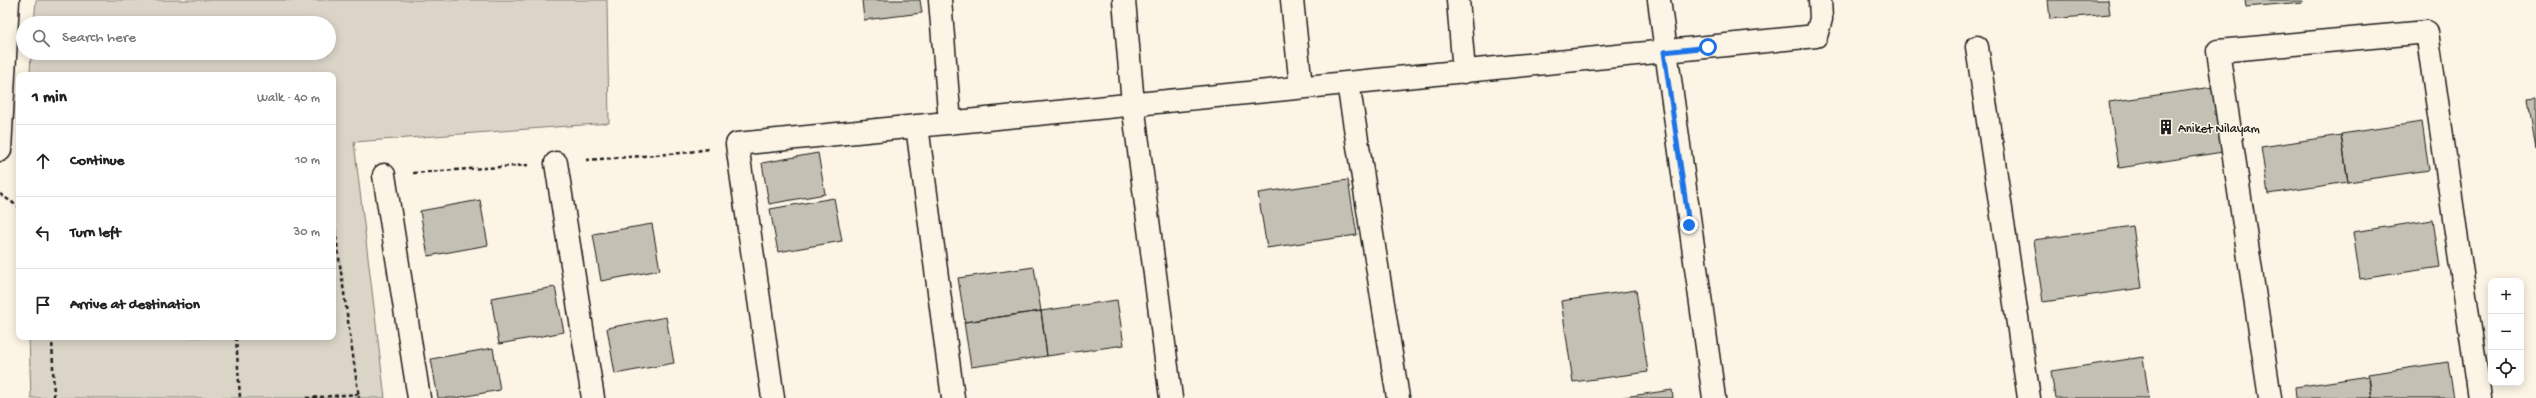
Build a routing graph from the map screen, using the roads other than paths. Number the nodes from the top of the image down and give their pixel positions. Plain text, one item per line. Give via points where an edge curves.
1 (8, 0) edge
2 (940, 0) edge
3 (1124, 0) edge
4 (1292, 0) edge
5 (1458, 0) edge
6 (1659, 0) edge
7 (1820, 0) edge
8 (1977, 47) dead end
9 (1664, 52) junction
10 (1464, 72) junction
11 (1348, 83) junction
12 (1301, 87) junction
13 (1133, 104) junction
14 (950, 123) junction
15 (917, 126) junction
16 (0, 150) edge
17 (556, 163) dead end
18 (384, 176) dead end
19 (419, 398) edge
20 (593, 398) edge
21 (773, 398) edge
22 (953, 398) edge
23 (1171, 398) edge
24 (1398, 398) edge
25 (1714, 398) edge
26 (2029, 398) edge
27 (2270, 398) edge
28 (2480, 398) edge

1 - 16 street
2 - 14 street
3 - 13 street
4 - 12 street
5 - 10 street
6 - 9 street
7 - 9 street via 1822,19 1816,36
8 - 26 street
9 - 10 street
9 - 25 street
10 - 11 street
11 - 12 street
11 - 24 street
12 - 13 street
13 - 14 street
13 - 23 street
14 - 15 street
15 - 21 street via 737,144
15 - 22 street
17 - 20 street
18 - 19 street
27 - 28 street via 2218,51 2427,32

